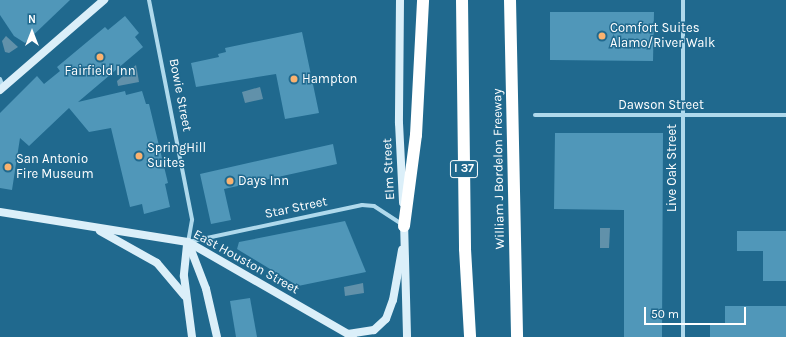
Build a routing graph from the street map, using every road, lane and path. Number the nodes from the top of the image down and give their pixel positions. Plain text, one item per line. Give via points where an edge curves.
1 (104, 0) edge
2 (149, 0) edge
3 (400, 0) edge
4 (423, 0) edge
5 (462, 0) edge
6 (510, 0) edge
7 (683, 0) edge
8 (1, 86) edge
9 (535, 115) dead end
10 (682, 115) junction
11 (786, 116) edge
12 (0, 212) edge
13 (404, 226) junction
14 (93, 227) junction
15 (404, 241) junction
16 (188, 242) junction
17 (185, 296) junction
18 (351, 336) edge
19 (192, 337) edge
20 (217, 337) edge
21 (407, 337) edge
22 (470, 337) edge
23 (517, 337) edge
24 (683, 337) edge

1 - 8 main road
2 - 16 street, Bowie Street via 192,220
3 - 13 main road, Elm Street via 399,123
4 - 13 highway via 416,135
5 - 22 highway, I 37 via 465,249
6 - 23 highway, William J Bordelon Freeway
7 - 10 street, Live Oak Street
9 - 10 street, Dawson Street
10 - 11 street, Dawson Street
10 - 24 street, Live Oak Street
12 - 14 main road, East Houston Street
13 - 15 main road, Elm Street
13 - 16 street, Star Street via 374,206 362,205
14 - 16 main road, East Houston Street
14 - 17 main road via 157,263
15 - 18 main road via 396,270 393,300 386,319 374,330
15 - 21 main road, Elm Street
16 - 17 main road, Bowie Street via 184,276
16 - 18 main road, East Houston Street
16 - 20 main road via 206,290
17 - 19 main road, Bowie Street

